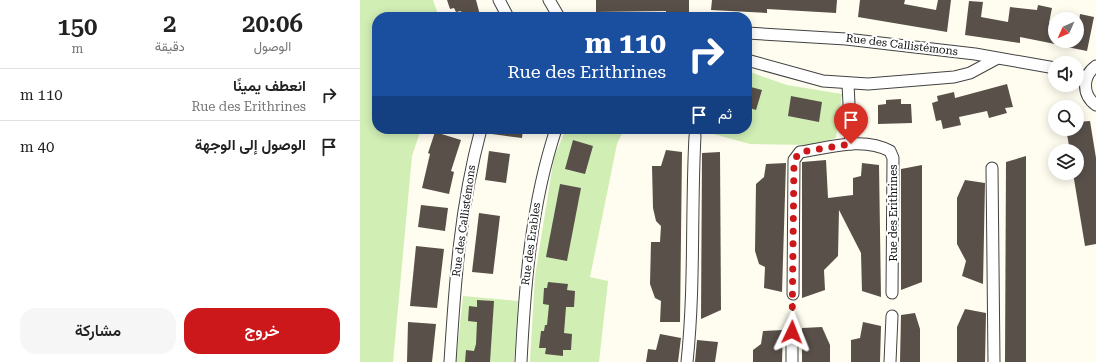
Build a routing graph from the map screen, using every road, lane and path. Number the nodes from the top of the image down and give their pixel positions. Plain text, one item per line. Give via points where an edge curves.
1 (499, 0) edge
2 (549, 0) edge
3 (505, 12) edge
4 (556, 12) edge
5 (752, 33) edge
6 (996, 59) junction
7 (752, 61) edge
8 (1096, 66) edge
9 (1048, 67) edge
10 (1084, 75) edge
11 (1084, 83) edge
12 (848, 84) junction
13 (1096, 105) edge
14 (480, 134) edge
15 (555, 134) edge
16 (695, 136) dead end
17 (851, 144) junction
18 (992, 168) dead end
19 (892, 293) dead end
20 (793, 294) joint
21 (892, 316) dead end
22 (792, 332) joint
23 (450, 362) edge
24 (521, 362) edge
25 (687, 362) edge
26 (792, 362) edge
27 (890, 362) edge
28 (994, 362) edge

1 - 3 street
2 - 4 street
5 - 6 street, Rue des Callistémons via 846,38 975,54
6 - 9 street, Rue des Callistémons
6 - 12 street via 954,77
7 - 12 street via 822,81
8 - 10 street
11 - 13 street via 1087,93
12 - 17 street
14 - 23 street, Rue des Callistémons via 470,169 457,250
15 - 24 street, Rue des Erables via 540,183 527,265
16 - 25 street
17 - 19 street, Rue des Erithrines via 883,147 890,151 893,158
17 - 20 street, Rue des Erithrines via 800,152 794,160
18 - 28 street
20 - 22 path
21 - 27 street
22 - 26 street

